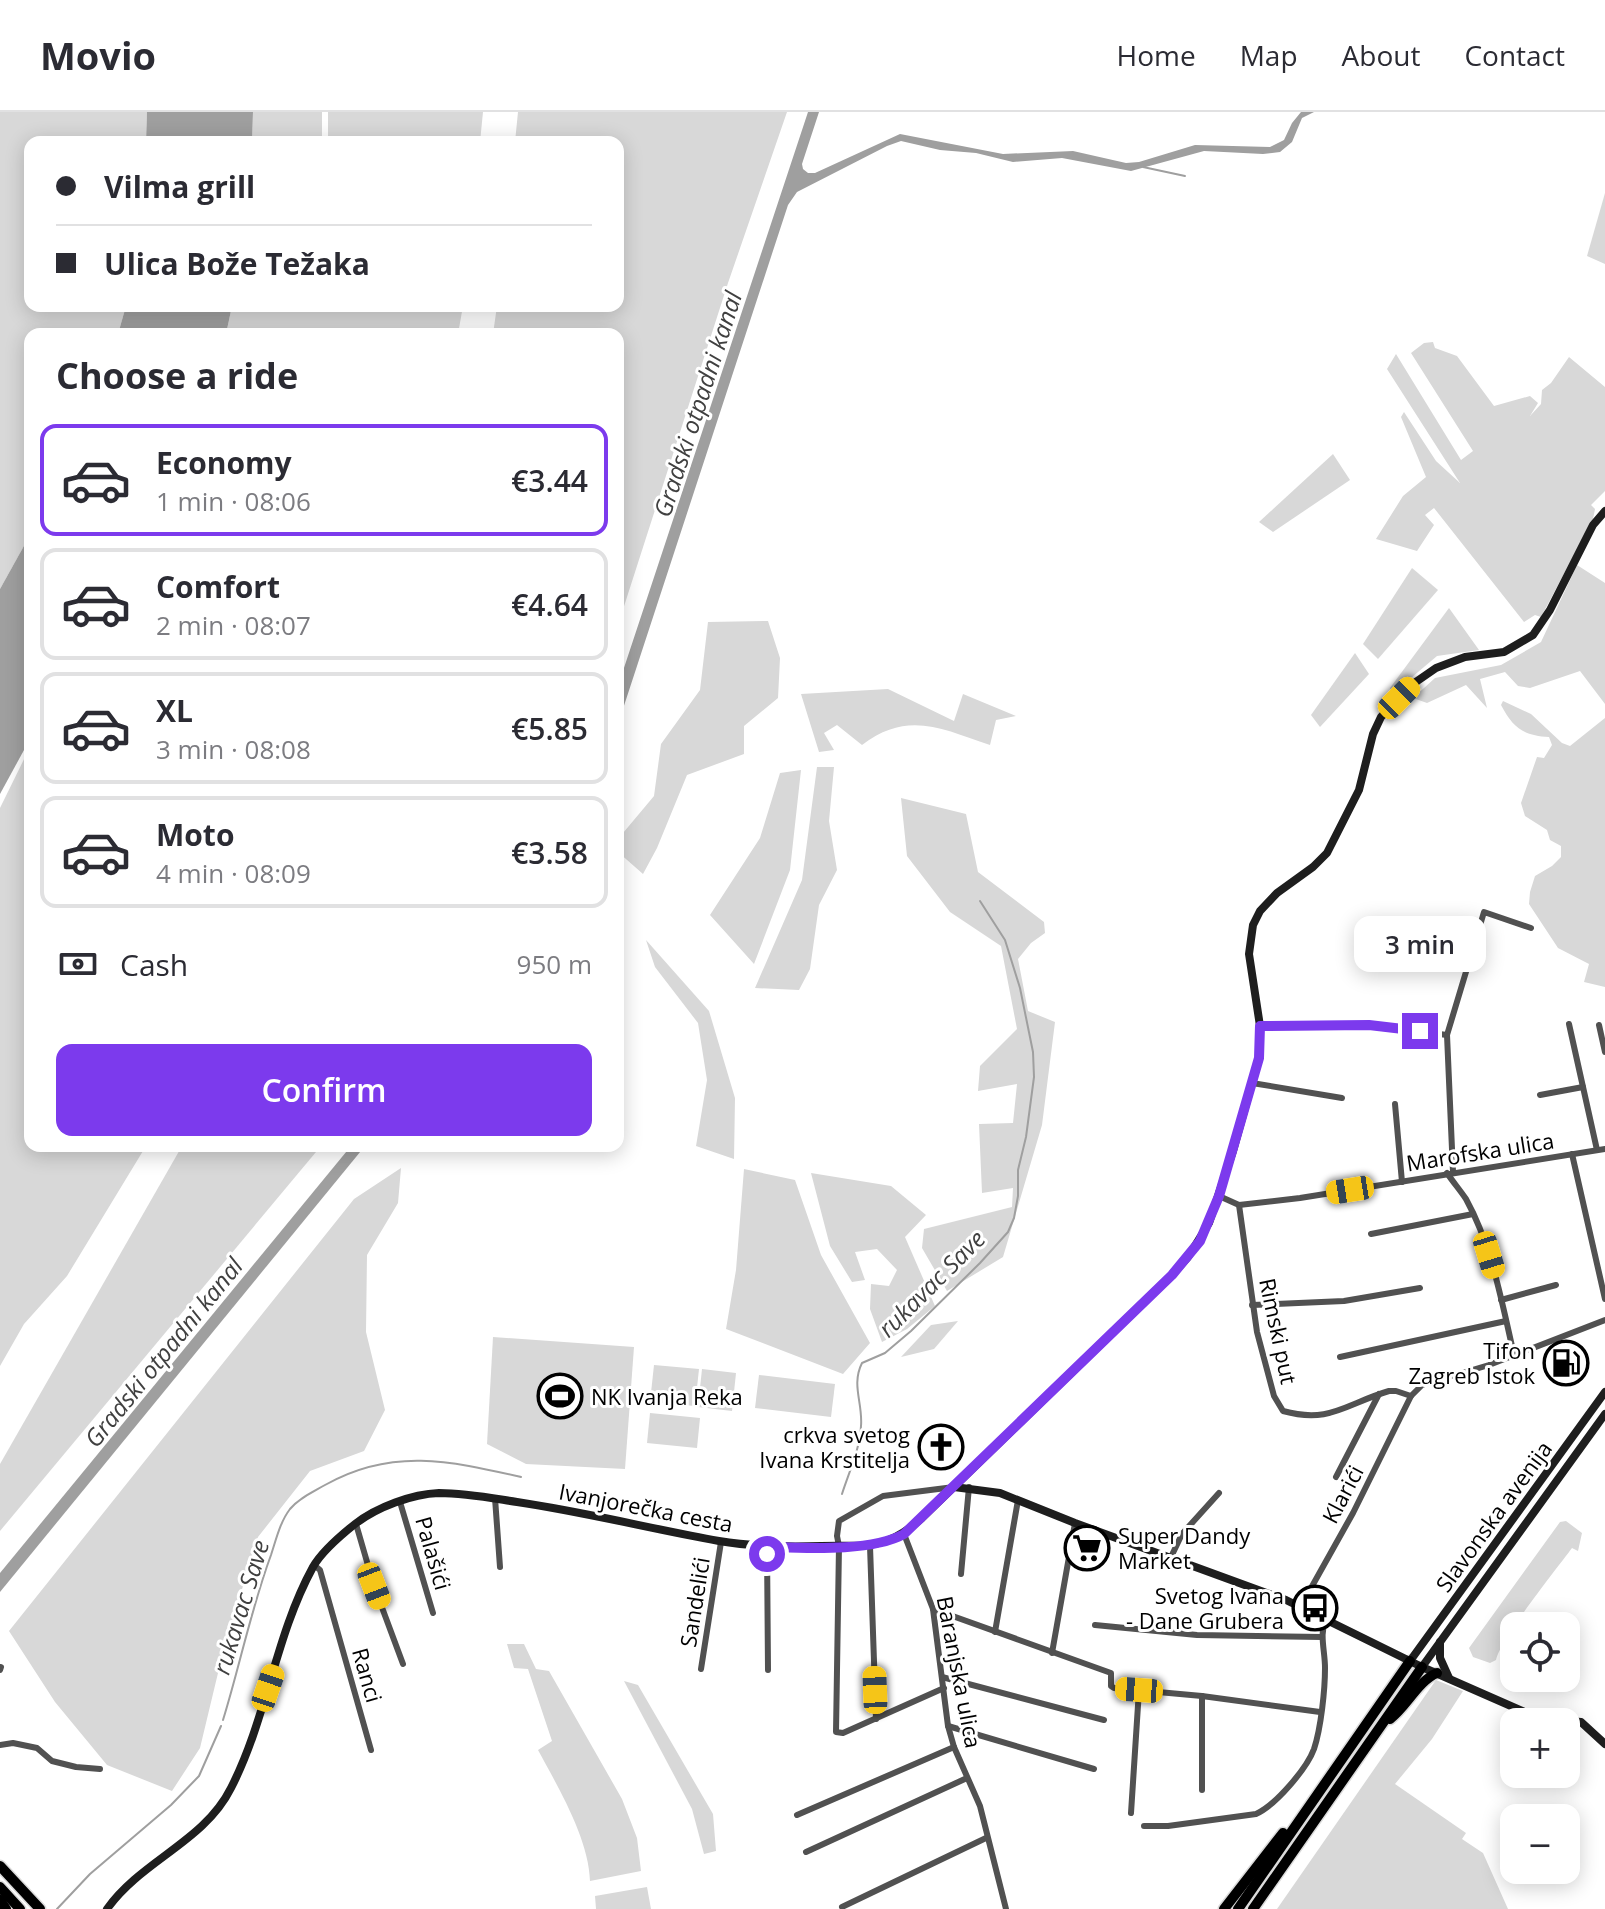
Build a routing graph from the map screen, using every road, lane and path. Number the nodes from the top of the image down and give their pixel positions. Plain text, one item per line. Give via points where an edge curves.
1 (1605, 511) edge
2 (1531, 928) dead end
3 (1569, 1024) dead end
4 (1599, 1025) dead end
5 (1260, 1026) junction
6 (1447, 1035) junction
7 (1605, 1052) edge
8 (1252, 1083) junction
9 (1583, 1087) junction
10 (1540, 1095) dead end
11 (1342, 1098) dead end
12 (1395, 1104) dead end
13 (1601, 1149) edge
14 (1572, 1154) junction
15 (1450, 1173) junction
16 (1402, 1182) junction
17 (1219, 1196) junction
18 (1239, 1205) junction
19 (1473, 1214) junction
20 (1371, 1234) dead end
21 (1556, 1285) dead end
22 (1420, 1288) dead end
23 (1605, 1299) edge
24 (1501, 1300) junction
25 (1252, 1305) junction
26 (1605, 1320) edge
27 (1506, 1321) junction
28 (1514, 1355) junction
29 (1340, 1357) dead end
30 (1605, 1392) edge
31 (1379, 1394) junction
32 (1411, 1396) junction
33 (1605, 1414) edge
34 (1336, 1477) dead end
35 (954, 1487) junction
36 (969, 1487) junction
37 (1219, 1493) dead end
38 (495, 1498) junction
39 (1018, 1500) junction
40 (400, 1502) junction
41 (1075, 1523) junction
42 (356, 1524) junction
43 (904, 1534) junction
44 (721, 1542) junction
45 (839, 1546) junction
46 (870, 1546) junction
47 (767, 1547) junction
48 (1171, 1557) junction
49 (314, 1565) junction
50 (500, 1567) dead end
51 (961, 1574) dead end
52 (1301, 1606) junction
53 (933, 1609) junction
54 (433, 1613) dead end
55 (1326, 1618) junction
56 (1095, 1625) dead end
57 (995, 1632) junction
58 (1322, 1637) junction
59 (1440, 1642) junction
60 (1052, 1653) junction
61 (1410, 1661) junction
62 (403, 1664) dead end
63 (1422, 1667) junction
64 (701, 1669) dead end
65 (768, 1670) dead end
66 (1437, 1673) junction
67 (942, 1677) junction
68 (1449, 1679) junction
69 (944, 1688) junction
70 (1139, 1690) junction
71 (1202, 1696) junction
72 (1320, 1712) junction
73 (876, 1719) junction
74 (1104, 1720) dead end
75 (1382, 1724) junction
76 (948, 1726) junction
77 (1605, 1744) edge
78 (0, 1745) edge
79 (954, 1747) junction
80 (371, 1750) dead end
81 (100, 1769) dead end
82 (1094, 1769) dead end
83 (967, 1778) junction
84 (1202, 1790) dead end
85 (1131, 1813) dead end
86 (797, 1815) dead end
87 (1298, 1822) junction
88 (1144, 1826) dead end
89 (986, 1838) junction
90 (806, 1852) dead end
91 (0, 1866) edge
92 (0, 1887) edge
93 (0, 1900) edge
94 (36, 1905) edge
95 (842, 1907) dead end
96 (6, 1909) edge
97 (20, 1909) edge
98 (107, 1909) edge
99 (1006, 1909) edge
100 (1224, 1909) edge
101 (1238, 1909) edge
102 (1253, 1909) edge

1 - 5 main road, Ivanjorečka cesta via 1533,635 1510,650 1436,668 1381,717 1359,790 1332,845 1267,904 1253,925 1249,954
2 - 6 street via 1484,912
3 - 9 street
4 - 7 street
5 - 6 street via 1369,1025
5 - 8 main road, Ivanjorečka cesta
6 - 15 street
8 - 11 street
8 - 17 main road, Ivanjorečka cesta
9 - 10 street
9 - 13 street
12 - 16 street
13 - 14 street, Marofska ulica
14 - 15 street, Marofska ulica
14 - 23 street
15 - 16 street, Marofska ulica
15 - 19 street
16 - 18 street, Marofska ulica
17 - 18 street
17 - 35 main road, Ivanjorečka cesta via 1204,1233 1180,1266
18 - 25 street, Rimski put
19 - 20 street
19 - 24 street
21 - 24 street
22 - 25 street via 1344,1301
24 - 27 street
25 - 31 street, Rimski put via 1274,1396 1283,1411 1324,1416
26 - 28 street
27 - 28 street
27 - 29 street
28 - 32 street via 1422,1385
30 - 61 main road, Slavonska avenija
31 - 32 street, Rimski put via 1396,1391
31 - 34 street
32 - 52 street, Klarići
33 - 59 main road, Slavonska avenija
35 - 36 main road
35 - 43 main road, Ivanjorečka cesta
35 - 45 street via 883,1496 839,1521
36 - 39 main road
36 - 51 street
37 - 48 street via 1182,1534
38 - 40 main road, Ivanjorečka cesta via 437,1493
38 - 44 main road, Ivanjorečka cesta
38 - 50 street
39 - 41 main road
39 - 57 street
40 - 42 main road, Ivanjorečka cesta
40 - 54 street, Palašići
41 - 48 main road
41 - 60 street
42 - 49 main road, Ivanjorečka cesta
42 - 62 street
43 - 46 main road, Ivanjorečka cesta
43 - 53 street, Baranjska ulica
44 - 47 main road, Ivanjorečka cesta
44 - 64 street, Sandelići
45 - 46 main road, Ivanjorečka cesta
45 - 47 main road, Ivanjorečka cesta
45 - 73 street via 836,1732
46 - 73 street
47 - 65 street
48 - 52 main road
49 - 80 street, Ranci via 320,1570
49 - 98 main road, Ivanjorečka cesta via 230,1790 201,1828 142,1870
52 - 55 main road
53 - 57 street
53 - 67 street, Baranjska ulica
55 - 58 street
55 - 61 main road
56 - 58 street via 1197,1635
57 - 60 street
58 - 72 street
59 - 63 main road, Slavonska avenija
59 - 68 main road via 1441,1664
60 - 70 street via 1111,1673 1114,1688
61 - 63 main road
61 - 87 highway
63 - 66 main road
63 - 75 highway
66 - 68 main road
66 - 75 highway
67 - 69 street, Baranjska ulica
67 - 74 street
68 - 77 main road via 1540,1718 1581,1722
69 - 73 street
69 - 76 street, Baranjska ulica
70 - 71 street
70 - 85 street
71 - 72 street
71 - 84 street
72 - 88 street via 1311,1756 1263,1811
75 - 102 highway
76 - 79 street, Baranjska ulica
76 - 82 street
78 - 81 street via 37,1748 52,1761
79 - 83 street, Baranjska ulica
79 - 86 street
83 - 89 street, Baranjska ulica
83 - 90 street
87 - 100 highway via 1285,1831
87 - 101 highway
89 - 95 street
89 - 99 street, Baranjska ulica
91 - 94 highway
92 - 97 highway
93 - 96 highway

